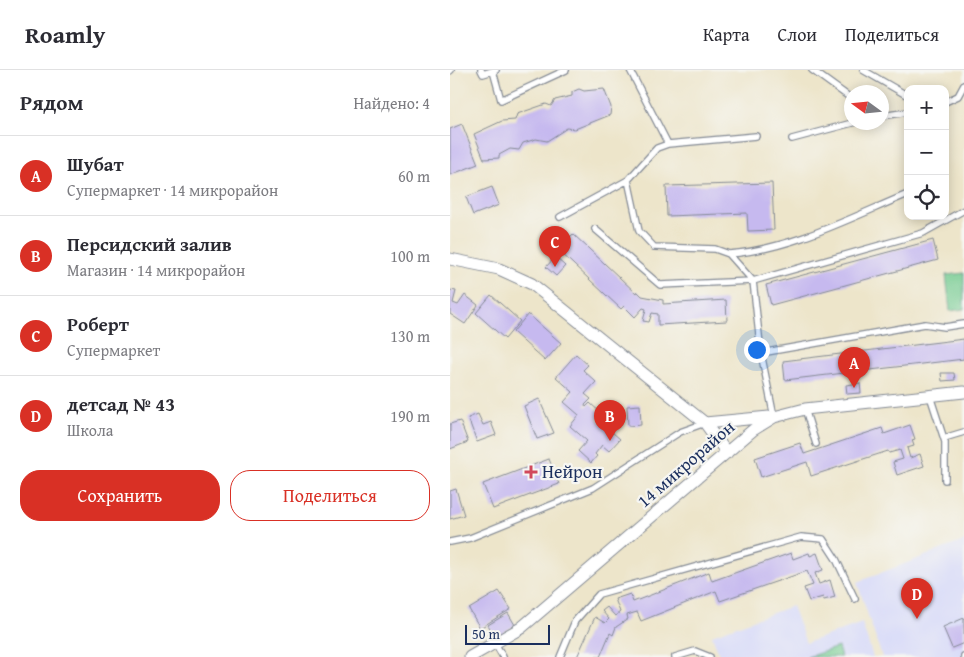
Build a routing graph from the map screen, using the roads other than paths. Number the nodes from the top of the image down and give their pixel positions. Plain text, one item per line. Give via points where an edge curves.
1 (481, 70) edge
2 (494, 70) edge
3 (566, 70) edge
4 (630, 70) edge
5 (812, 70) edge
6 (863, 70) edge
7 (964, 85) edge
8 (844, 93) edge
9 (904, 94) edge
10 (949, 100) edge
11 (904, 113) edge
12 (889, 115) edge
13 (844, 125) edge
14 (756, 136) dead end
15 (792, 139) dead end
16 (668, 144) junction
17 (628, 180) junction
18 (904, 196) edge
19 (964, 210) edge
20 (560, 217) dead end
21 (595, 229) dead end
22 (729, 254) junction
23 (450, 259) edge
24 (753, 280) junction
25 (964, 324) edge
26 (761, 353) junction
27 (964, 392) edge
28 (930, 396) junction
29 (805, 409) junction
30 (774, 417) junction
31 (705, 423) junction
32 (964, 432) edge
33 (944, 438) junction
34 (816, 444) dead end
35 (727, 453) junction
36 (945, 480) dead end
37 (450, 542) edge
38 (855, 599) dead end
39 (495, 643) junction
40 (470, 657) edge
41 (504, 657) edge
42 (560, 657) edge
43 (675, 657) edge
44 (710, 657) edge

1 - 2 lane via 483,74
2 - 3 lane via 501,100
4 - 16 lane
5 - 8 lane
6 - 9 lane
7 - 10 lane via 958,96
11 - 12 lane
13 - 15 lane
14 - 16 lane
16 - 17 lane via 657,148
17 - 20 lane
17 - 22 lane via 640,231 654,247 716,249
18 - 22 lane via 781,246
19 - 24 lane via 923,232
21 - 24 lane via 660,285
22 - 24 lane
23 - 31 street via 499,269 532,284
24 - 26 lane
25 - 26 lane via 945,327 925,324
26 - 30 lane
27 - 28 street, 14 микрорайон
28 - 29 street, 14 микрорайон
28 - 33 lane
29 - 30 street, 14 микрорайон
29 - 34 lane
30 - 31 street
30 - 35 street, 14 микрорайон
31 - 35 street
31 - 37 lane via 680,432 593,488 470,538
32 - 33 lane
33 - 36 lane
35 - 39 street, 14 микрорайон via 521,628
38 - 42 lane via 823,539 802,537 599,594 575,621
39 - 40 street, 14 микрорайон
39 - 41 lane
43 - 44 lane via 695,651

